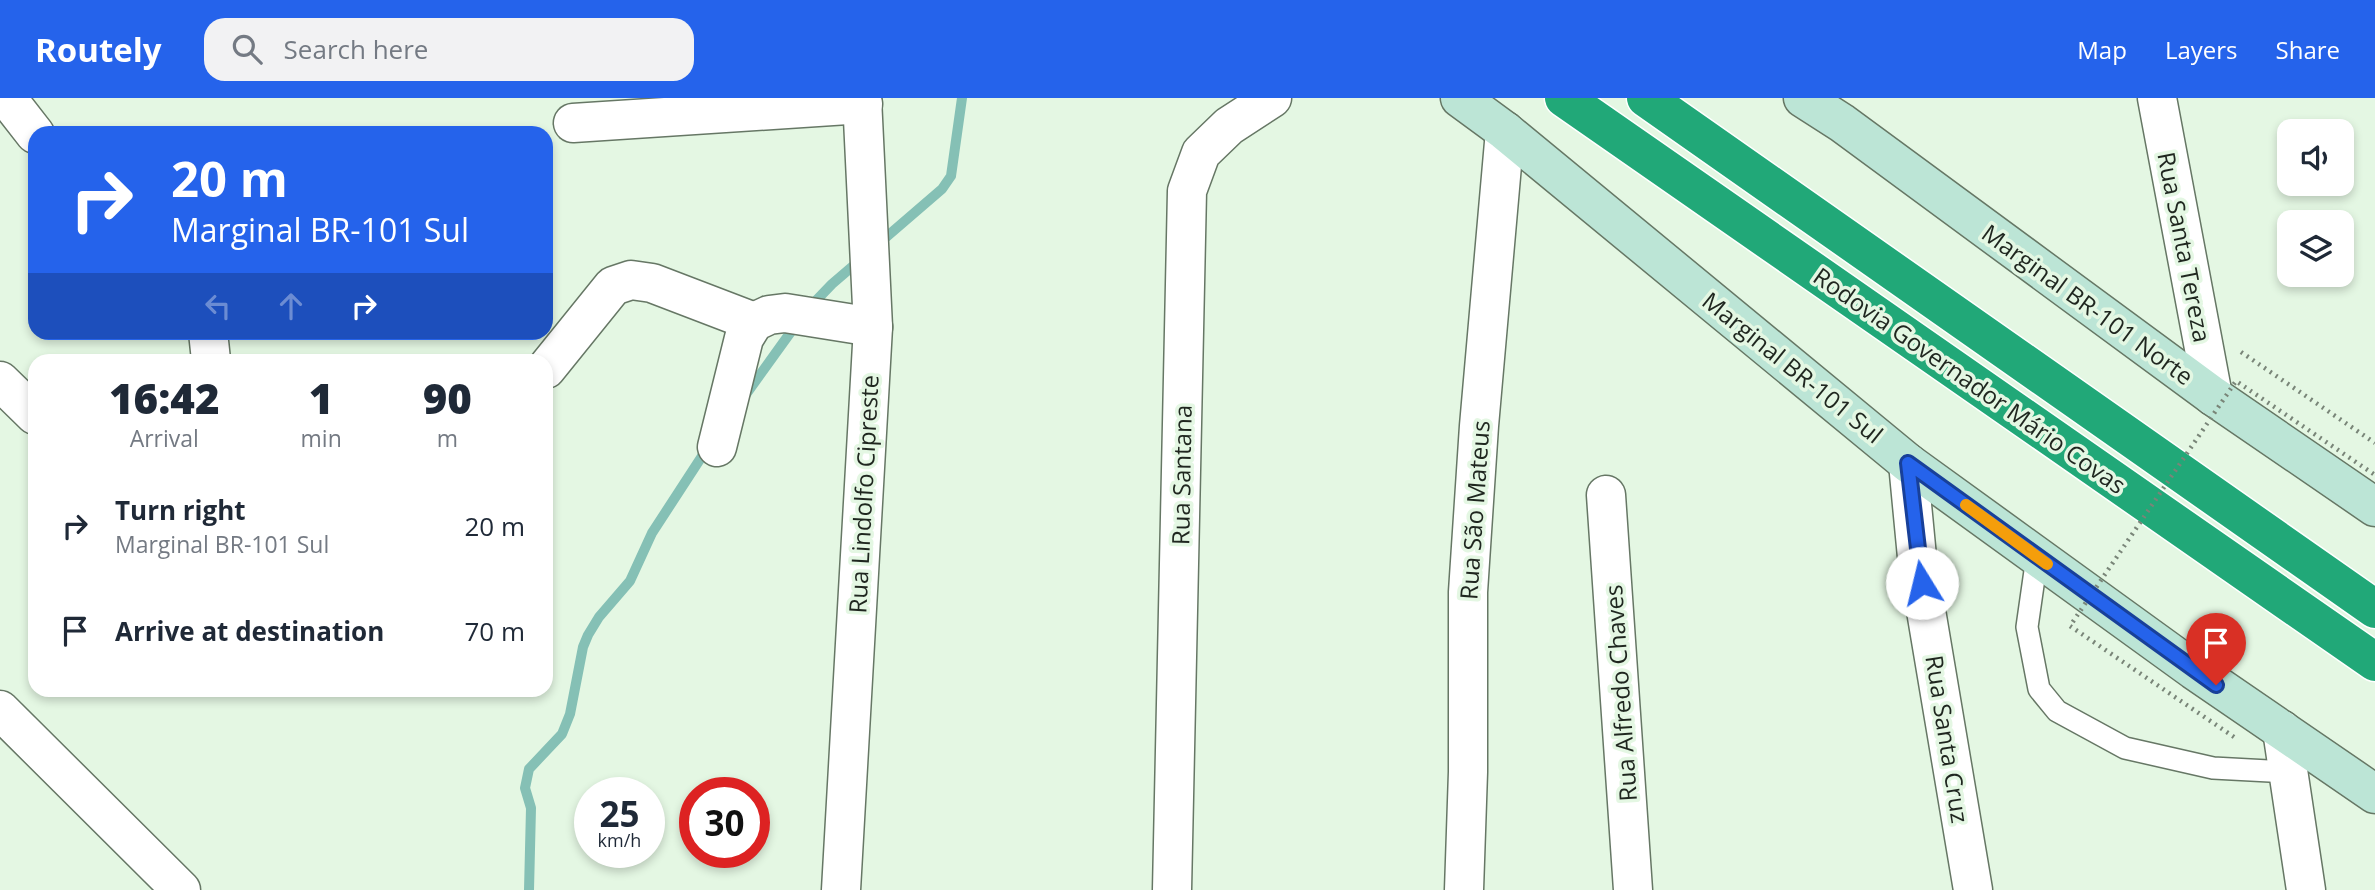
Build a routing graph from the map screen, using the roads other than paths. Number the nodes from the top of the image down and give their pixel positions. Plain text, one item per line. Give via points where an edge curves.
1 (7, 98) edge
2 (1272, 98) edge
3 (1460, 98) edge
4 (1564, 98) edge
5 (1646, 98) edge
6 (1803, 98) edge
7 (2157, 98) edge
8 (862, 101) edge
9 (1839, 111) edge
10 (573, 123) dead end
11 (29, 126) edge
12 (1506, 131) junction
13 (754, 322) junction
14 (873, 327) junction
15 (553, 360) edge
16 (0, 381) edge
17 (2213, 396) junction
18 (28, 408) edge
19 (717, 447) dead end
20 (1908, 463) junction
21 (1606, 495) dead end
22 (2375, 507) edge
23 (2037, 557) junction
24 (2375, 609) edge
25 (2375, 662) edge
26 (0, 710) edge
27 (2282, 730) junction
28 (2289, 772) junction
29 (2375, 794) edge
30 (181, 890) edge
31 (841, 890) edge
32 (1171, 890) edge
33 (1464, 890) edge
34 (1633, 890) edge
35 (1973, 890) edge
36 (2306, 890) edge

1 - 11 street
2 - 32 street, Rua Santana via 1229,126 1201,153 1187,191
3 - 12 main road, Marginal BR-101 Sul
4 - 25 highway, Rodovia Governador Mário Covas
5 - 24 highway, Rodovia Governador Mário Covas
6 - 9 main road, Marginal BR-101 Norte
7 - 17 street, Rua Santa Tereza
8 - 10 street
8 - 14 street, Rua Lindolfo Cipreste
9 - 17 main road, Marginal BR-101 Norte
12 - 20 main road, Marginal BR-101 Sul
12 - 33 street, Rua São Mateus via 1468,592
13 - 14 street via 769,314 785,313
13 - 15 street via 652,283 631,280 613,286
13 - 19 street via 744,338
14 - 31 street, Rua Lindolfo Cipreste
16 - 18 street
17 - 22 main road, Marginal BR-101 Norte
20 - 23 main road, Marginal BR-101 Sul
20 - 35 street, Rua Santa Cruz via 1917,557
21 - 34 street, Rua Alfredo Chaves
23 - 27 main road, Marginal BR-101 Sul
23 - 28 lane via 2026,627 2039,688 2057,711 2125,748 2213,768
26 - 30 street
27 - 28 street
27 - 29 main road, Marginal BR-101 Sul
28 - 36 street

